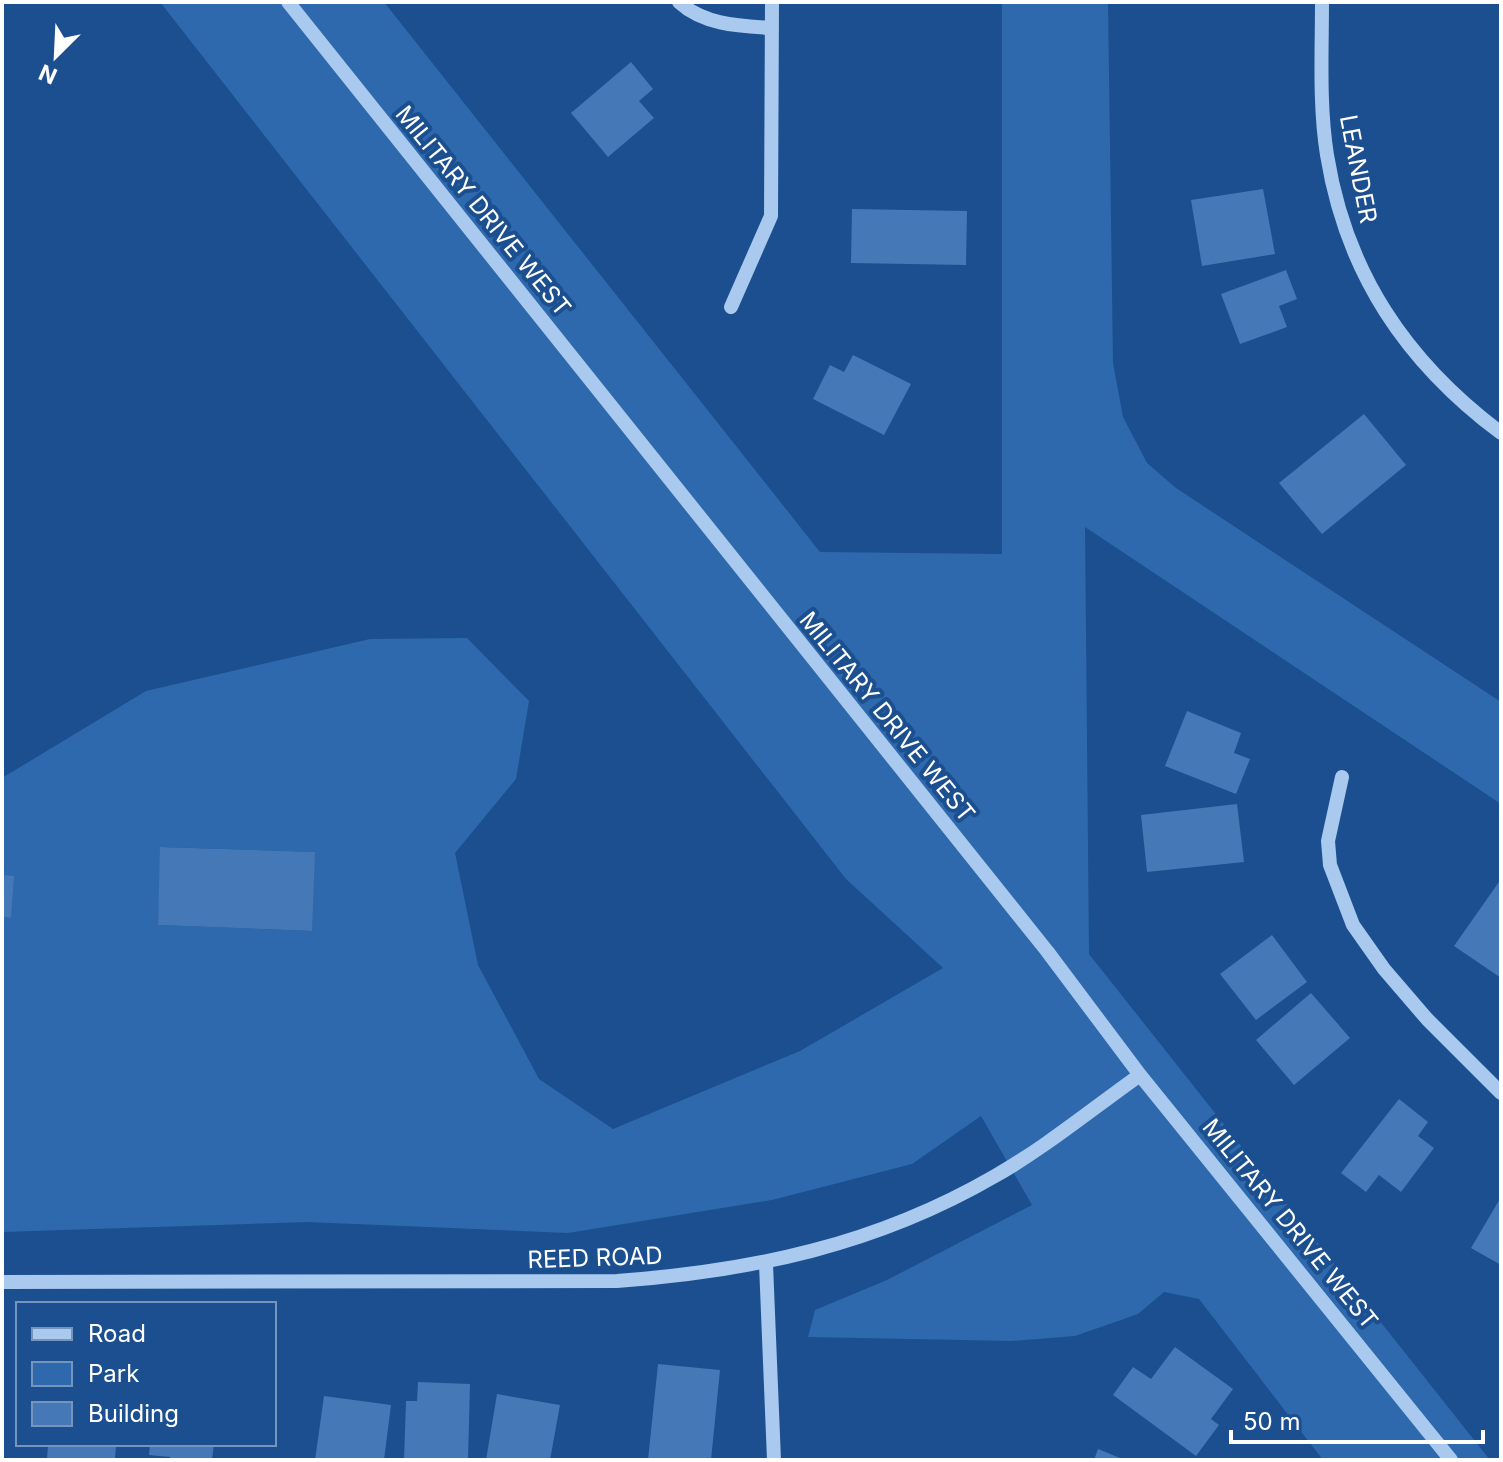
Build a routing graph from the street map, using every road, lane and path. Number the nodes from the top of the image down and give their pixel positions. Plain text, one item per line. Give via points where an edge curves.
1 (288, 2) edge
2 (679, 2) edge
3 (772, 2) edge
4 (1322, 2) edge
5 (772, 28) junction
6 (731, 307) dead end
7 (1501, 433) edge
8 (1342, 777) dead end
9 (1140, 1075) junction
10 (1501, 1093) edge
11 (766, 1264) junction
12 (2, 1282) edge
13 (774, 1460) edge
14 (1451, 1460) edge

1 - 9 street, MILITARY DRIVE WEST
2 - 5 street via 729,26
3 - 5 street
4 - 7 street, LEANDER via 1327,152 1348,235 1385,313 1410,348
5 - 6 street via 771,216
8 - 10 street via 1328,841 1330,865 1353,925 1427,1019
9 - 11 street, REED ROAD via 1037,1150 954,1198 867,1236
9 - 14 street, MILITARY DRIVE WEST
11 - 12 street, REED ROAD via 604,1282
11 - 13 street

